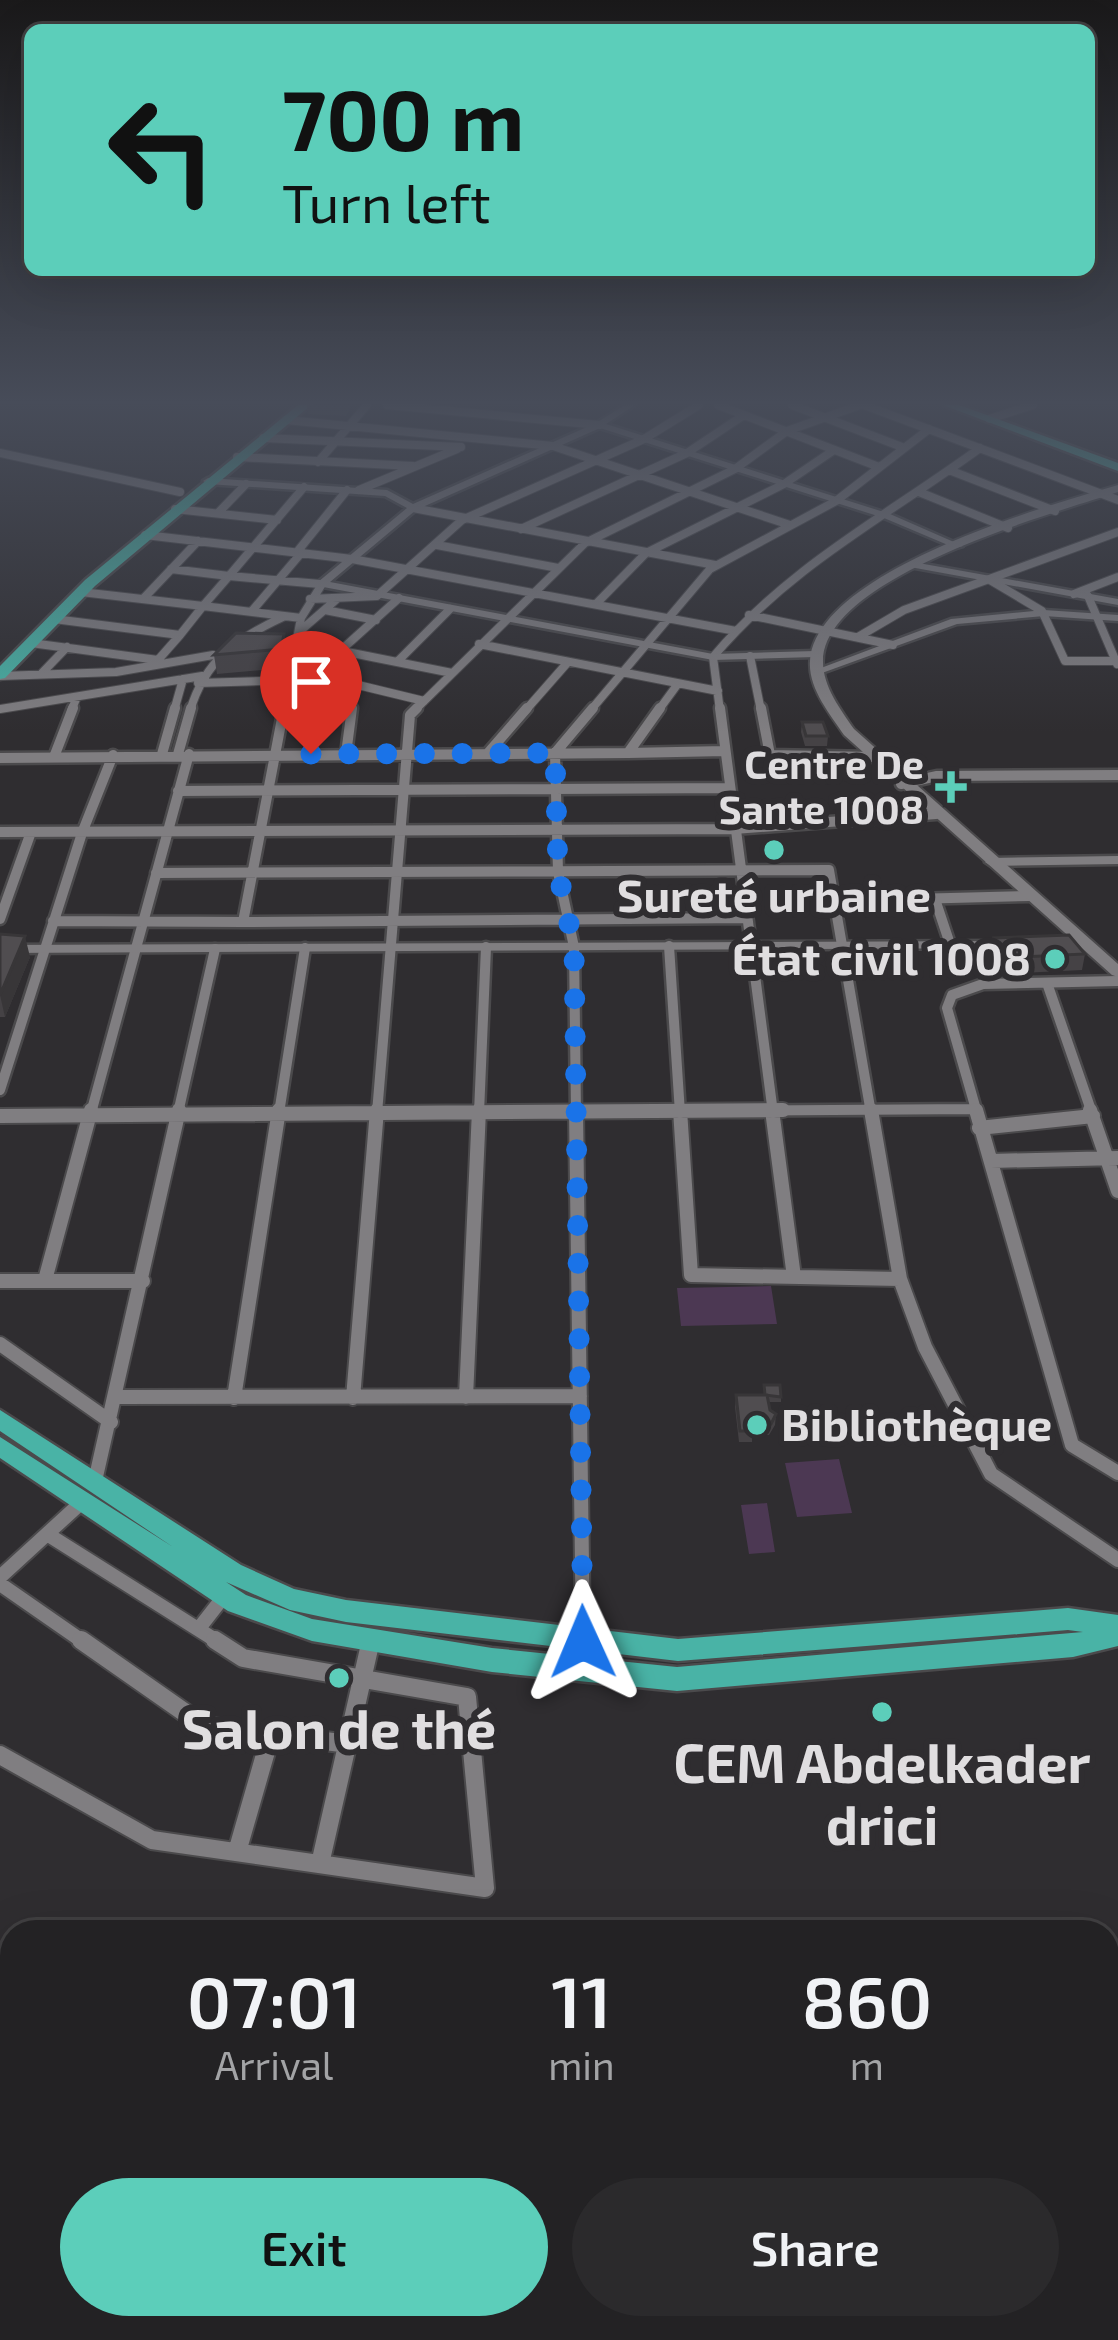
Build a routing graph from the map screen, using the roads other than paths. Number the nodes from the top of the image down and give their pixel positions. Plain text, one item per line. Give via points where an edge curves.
1 (154, 514) edge
2 (169, 514) edge
3 (228, 514) edge
4 (282, 514) edge
5 (332, 514) edge
6 (406, 514) edge
7 (438, 514) edge
8 (475, 514) edge
9 (555, 514) edge
10 (643, 514) edge
11 (724, 514) edge
12 (759, 514) edge
13 (811, 514) edge
14 (881, 514) edge
15 (974, 514) edge
16 (1046, 514) edge
17 (887, 516) junction
18 (277, 520) junction
19 (462, 520) junction
20 (790, 525) junction
21 (1008, 528) junction
22 (518, 531) junction
23 (1118, 532) edge
24 (145, 535) junction
25 (198, 541) junction
26 (585, 543) junction
27 (437, 545) junction
28 (958, 545) junction
29 (254, 547) junction
30 (299, 552) junction
31 (646, 554) junction
32 (352, 559) junction
33 (715, 565) junction
34 (913, 565) junction
35 (558, 568) junction
36 (171, 569) junction
37 (408, 570) junction
38 (963, 575) junction
39 (229, 576) junction
40 (1118, 577) edge
41 (277, 580) junction
42 (995, 583) junction
43 (322, 584) junction
44 (970, 588) junction
45 (81, 592) junction
46 (534, 593) junction
47 (1072, 595) junction
48 (377, 596) junction
49 (1088, 596) junction
50 (310, 598) junction
51 (338, 598) junction
52 (399, 598) junction
53 (143, 599) junction
54 (1118, 602) edge
55 (596, 604) junction
56 (203, 606) junction
57 (451, 609) junction
58 (326, 610) junction
59 (252, 611) junction
60 (1044, 613) junction
61 (287, 615) junction
62 (749, 615) junction
63 (1096, 615) junction
64 (665, 617) junction
65 (301, 618) junction
66 (1118, 618) edge
67 (54, 620) junction
68 (376, 620) junction
69 (505, 620) junction
70 (826, 629) junction
71 (736, 631) junction
72 (180, 635) junction
73 (858, 637) junction
74 (298, 638) junction
75 (31, 643) junction
76 (479, 644) junction
77 (642, 645) junction
78 (893, 645) junction
79 (67, 647) junction
80 (340, 651) junction
81 (815, 654) junction
82 (213, 655) junction
83 (750, 656) junction
84 (713, 657) junction
85 (0, 658) edge
86 (397, 662) junction
87 (568, 662) junction
88 (1117, 663) edge
89 (292, 669) junction
90 (818, 671) junction
91 (620, 672) junction
92 (42, 673) junction
93 (452, 673) junction
94 (0, 675) edge
95 (183, 679) junction
96 (200, 679) junction
97 (334, 679) junction
98 (355, 684) junction
99 (289, 685) junction
100 (677, 685) junction
101 (718, 691) junction
102 (77, 697) junction
103 (424, 700) junction
104 (0, 709) edge
105 (725, 751) junction
106 (488, 753) junction
107 (555, 753) junction
108 (628, 753) junction
109 (163, 754) junction
110 (184, 754) junction
111 (277, 754) junction
112 (346, 754) junction
113 (407, 754) junction
114 (113, 755) junction
115 (54, 757) junction
116 (874, 757) junction
117 (0, 758) edge
118 (1118, 775) edge
119 (901, 784) junction
120 (729, 788) junction
121 (268, 790) junction
122 (402, 790) junction
123 (556, 790) junction
124 (178, 791) junction
125 (935, 814) junction
126 (398, 829) junction
127 (734, 829) junction
128 (262, 830) junction
129 (558, 830) junction
130 (0, 832) edge
131 (32, 832) junction
132 (82, 833) junction
133 (168, 833) junction
134 (1118, 860) edge
135 (992, 862) junction
136 (394, 871) junction
137 (739, 871) junction
138 (254, 872) junction
139 (558, 872) junction
140 (156, 873) junction
141 (1030, 896) junction
142 (935, 898) junction
143 (912, 899) dead end
144 (0, 919) edge
145 (747, 919) junction
146 (570, 920) junction
147 (53, 921) junction
148 (144, 921) junction
149 (395, 921) junction
150 (243, 922) junction
151 (1084, 943) junction
152 (1061, 944) edge
153 (1017, 945) edge
154 (669, 946) junction
155 (842, 946) junction
156 (486, 947) junction
157 (574, 947) junction
158 (752, 947) junction
159 (951, 947) junction
160 (44, 948) junction
161 (305, 948) junction
162 (392, 948) junction
163 (0, 949) edge
164 (215, 949) junction
165 (135, 950) junction
166 (1118, 972) edge
167 (1118, 981) edge
168 (1047, 982) junction
169 (0, 1090) edge
170 (974, 1109) junction
171 (870, 1110) junction
172 (682, 1112) junction
173 (774, 1112) junction
174 (576, 1114) junction
175 (374, 1115) junction
176 (478, 1115) junction
177 (0, 1116) edge
178 (91, 1116) junction
179 (180, 1116) junction
180 (278, 1116) junction
181 (1093, 1116) junction
182 (979, 1127) junction
183 (1113, 1158) edge
184 (991, 1161) junction
185 (1118, 1191) edge
186 (794, 1277) junction
187 (900, 1279) junction
188 (46, 1280) junction
189 (0, 1281) edge
190 (143, 1281) junction
191 (0, 1344) edge
192 (580, 1396) junction
193 (117, 1397) junction
194 (466, 1397) junction
195 (234, 1398) junction
196 (353, 1398) junction
197 (0, 1419) edge
198 (111, 1422) junction
199 (0, 1446) edge
200 (1118, 1472) edge
201 (93, 1489) junction
202 (47, 1534) junction
203 (1118, 1560) edge
204 (0, 1580) edge
205 (225, 1595) junction
206 (200, 1627) junction
207 (373, 1628) junction
208 (1118, 1630) edge
209 (584, 1657) junction
210 (366, 1675) junction
211 (271, 1734) junction
212 (349, 1744) junction
213 (0, 1755) edge
214 (237, 1852) junction
215 (320, 1864) junction

1 - 85 main road
2 - 24 main road
3 - 18 street
4 - 18 street
5 - 30 street
6 - 32 street
7 - 19 street
8 - 19 street
9 - 22 street
10 - 26 street
11 - 31 street
12 - 20 street
13 - 20 street
14 - 17 street
15 - 21 street
16 - 21 main road
17 - 28 street
17 - 62 street via 801,568
18 - 29 street
19 - 22 street
19 - 27 street
20 - 33 street
21 - 28 main road
22 - 26 street
23 - 42 street
24 - 25 street
24 - 45 main road
25 - 29 street
25 - 36 street
26 - 31 street
26 - 35 street
27 - 35 street
27 - 37 street
28 - 34 main road
29 - 30 street
29 - 39 street
30 - 32 street
30 - 41 street
31 - 33 street
31 - 55 street
32 - 37 street
32 - 43 street
33 - 64 street
34 - 38 street
34 - 70 main road via 878,580
35 - 46 street
36 - 39 street
36 - 53 street
37 - 46 street
37 - 48 street
38 - 42 street
38 - 44 street
39 - 41 street
39 - 56 street
40 - 47 street
41 - 43 street
41 - 59 street
42 - 44 street
42 - 47 street
42 - 60 street
43 - 48 street
43 - 50 street
44 - 73 street via 904,610
45 - 53 street
45 - 67 main road
46 - 55 street
46 - 69 street
47 - 49 street
48 - 51 street
48 - 52 street
49 - 54 street
49 - 63 street
50 - 51 street
50 - 65 street
51 - 58 street
52 - 57 street
52 - 68 street
53 - 56 street
55 - 64 street
56 - 59 street
56 - 72 street
57 - 69 street
57 - 86 street
58 - 68 street
58 - 74 street
59 - 61 street
60 - 63 street
60 - 78 street via 955,621
60 - 88 street via 1066,661
61 - 65 street
61 - 82 street
62 - 70 street
62 - 71 street
63 - 66 street
63 - 88 street
64 - 71 street
64 - 77 street
65 - 74 street
67 - 72 street
67 - 75 main road
68 - 80 street
69 - 76 street
69 - 77 street
70 - 73 street
70 - 81 main road
71 - 84 street
72 - 79 street via 158,660
73 - 78 street
74 - 80 street
74 - 89 street
75 - 79 street
75 - 94 main road
76 - 87 street
76 - 93 street
77 - 84 street
77 - 91 street
78 - 90 street
79 - 92 street
80 - 86 street
81 - 83 street
81 - 90 main road
82 - 92 street via 116,672
82 - 96 street
83 - 84 street
83 - 116 street via 770,755
84 - 101 street
86 - 93 street
87 - 91 street
87 - 106 street
89 - 97 street
89 - 99 street
90 - 116 main road via 849,732
91 - 100 street
91 - 107 street
92 - 94 street
93 - 103 street
95 - 96 street
95 - 102 street
95 - 109 street
96 - 99 street
96 - 110 street
97 - 98 street
97 - 99 street
98 - 103 street
98 - 112 street
99 - 111 street
100 - 101 street
100 - 108 street
101 - 105 street
102 - 104 street
102 - 115 street
103 - 113 street via 410,716
105 - 108 street
105 - 120 street
106 - 107 street
106 - 113 street
107 - 108 street
107 - 123 street
109 - 110 street
109 - 114 street
110 - 111 street
110 - 124 street
111 - 112 street
111 - 121 street
112 - 113 street
113 - 122 street
114 - 115 street
114 - 132 street
115 - 117 street
116 - 119 main road
118 - 119 street via 938,776
119 - 125 main road
120 - 123 street
120 - 127 street
121 - 122 street
121 - 124 street
121 - 128 street
122 - 123 street
122 - 126 street
123 - 129 street
124 - 133 street
125 - 127 street
125 - 135 main road
126 - 128 street
126 - 129 street
126 - 136 street
127 - 129 street
127 - 137 street
128 - 133 street
128 - 138 street
129 - 139 street
130 - 131 street
131 - 132 street
131 - 144 street
132 - 133 street
132 - 147 street
133 - 140 street
134 - 135 street
135 - 141 main road
136 - 138 street
136 - 139 street
136 - 149 street
137 - 139 street
137 - 145 street
137 - 155 street via 829,870
138 - 140 street
138 - 150 street
139 - 146 street
140 - 148 street
141 - 142 street
141 - 151 main road
142 - 143 street
142 - 159 street
145 - 146 street
145 - 158 street
146 - 149 street
146 - 157 street
147 - 148 street
147 - 160 street
148 - 150 street
148 - 165 street
149 - 150 street
149 - 162 street
151 - 152 street
151 - 166 main road
153 - 159 street
154 - 157 street
154 - 158 street
154 - 172 street
155 - 158 street
155 - 159 street
155 - 171 street
156 - 157 street
156 - 162 street
156 - 176 street
157 - 174 street
158 - 173 street
160 - 163 street
160 - 165 street
160 - 169 street
161 - 162 street
161 - 164 street
161 - 180 street
162 - 175 street
164 - 165 street
164 - 179 street
165 - 178 street
167 - 168 street
168 - 170 street via 974,985 949,999
168 - 181 street
170 - 171 street
170 - 182 street
171 - 173 street
171 - 187 street
172 - 173 street
172 - 174 street
172 - 186 street via 691,1275
173 - 186 street
174 - 176 street
174 - 192 street
175 - 176 street
175 - 180 street
175 - 196 street
176 - 194 street
177 - 178 street
178 - 179 street
178 - 188 street
179 - 180 street
179 - 190 street
180 - 195 street
181 - 182 street
181 - 183 street
182 - 184 street
183 - 184 street
183 - 185 street
184 - 200 street via 1072,1445
186 - 187 street
187 - 203 street via 925,1347 991,1474
188 - 189 street
188 - 190 street
190 - 193 street
191 - 198 street
192 - 194 street
192 - 209 street
193 - 195 street
193 - 198 street
194 - 196 street
195 - 196 street
197 - 201 main road
198 - 201 street
199 - 201 main road
201 - 202 street
201 - 205 main road
201 - 207 main road via 259,1587
202 - 204 street
202 - 206 street
204 - 211 street via 204,1726
205 - 206 street
205 - 207 main road via 289,1624
206 - 210 street via 243,1658
207 - 209 main road
207 - 210 street
208 - 209 main road via 1073,1646 723,1678
210 - 212 street
210 - 215 street via 467,1697 485,1888
211 - 212 street
211 - 214 street
212 - 215 street
213 - 214 street via 152,1840
214 - 215 street

